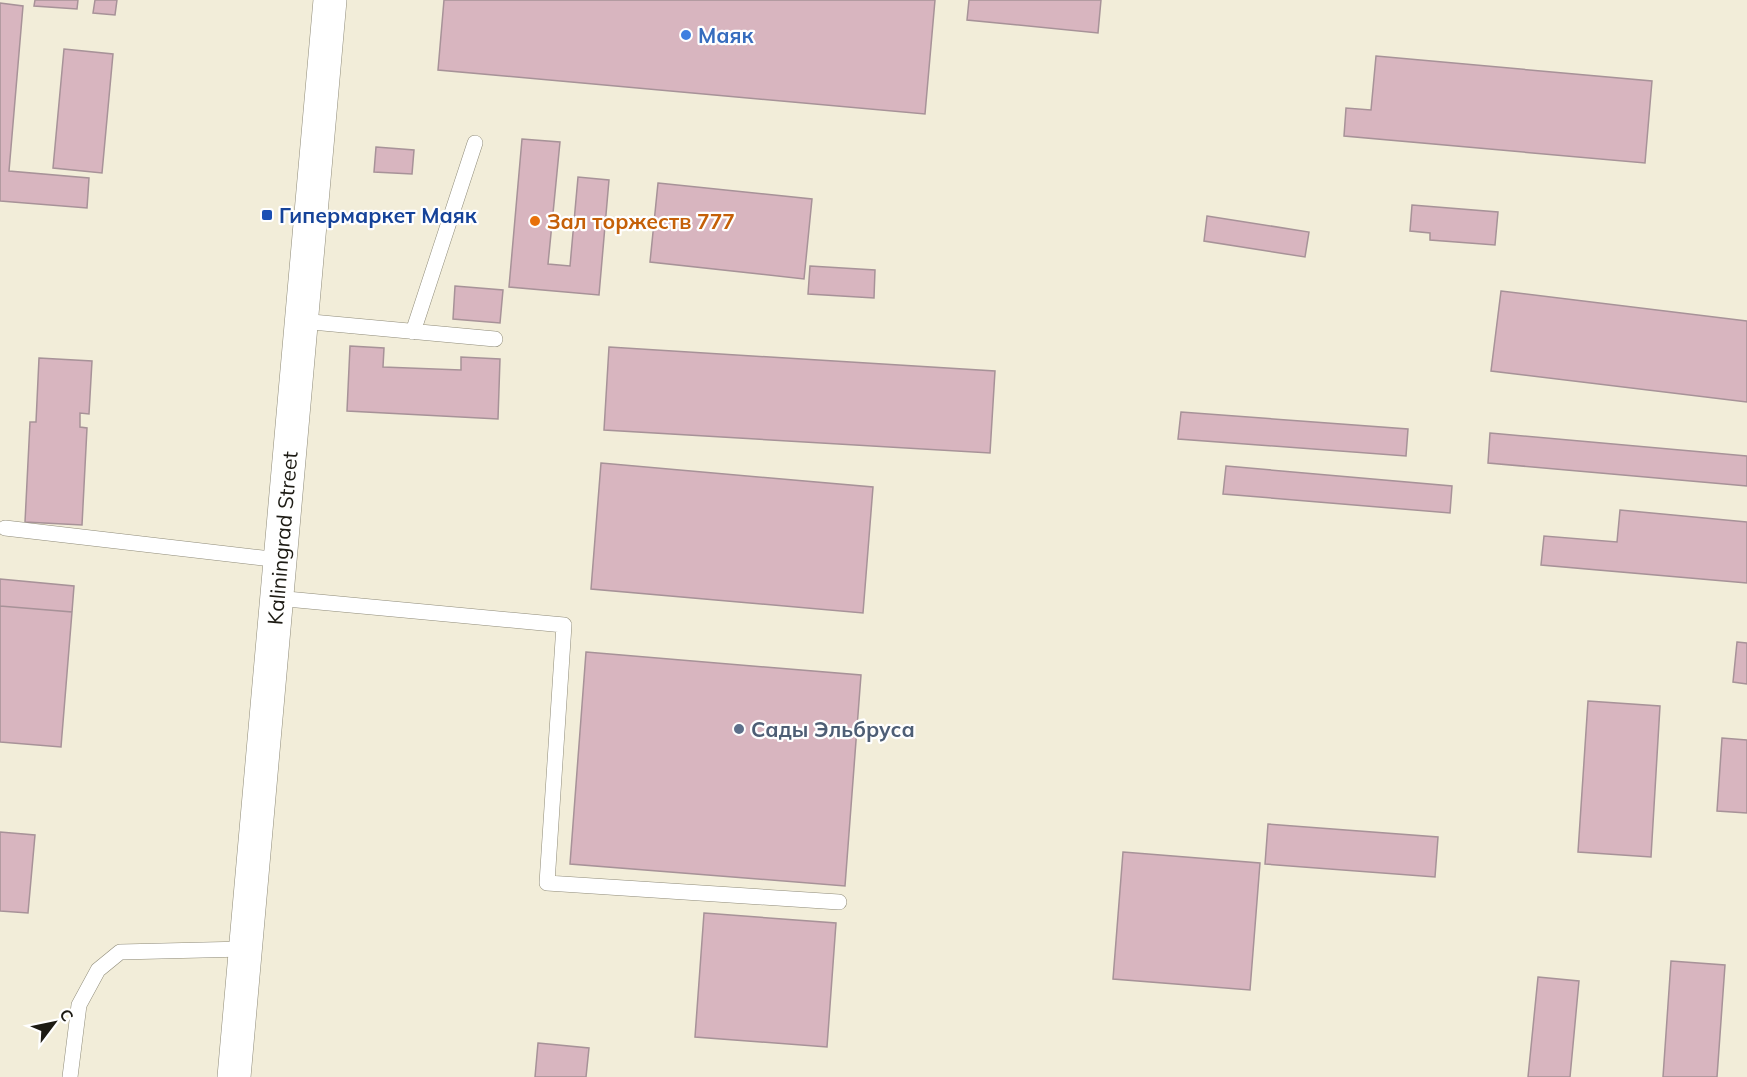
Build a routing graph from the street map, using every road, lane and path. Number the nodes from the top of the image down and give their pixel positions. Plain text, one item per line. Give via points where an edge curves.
1 (330, 0) edge
2 (475, 143) dead end
3 (302, 321) junction
4 (413, 332) junction
5 (495, 339) dead end
6 (5, 528) dead end
7 (280, 560) junction
8 (276, 598) junction
9 (839, 902) dead end
10 (245, 949) junction
11 (70, 1077) edge
12 (234, 1077) edge

1 - 3 street, Kaliningrad Street
2 - 4 lane
3 - 4 lane
3 - 7 street, Kaliningrad Street
4 - 5 lane
6 - 7 lane
7 - 8 street, Kaliningrad Street
8 - 9 lane via 564,625 547,883
8 - 10 street, Kaliningrad Street
10 - 11 lane via 120,952 98,970 79,1005
10 - 12 street, Kaliningrad Street

